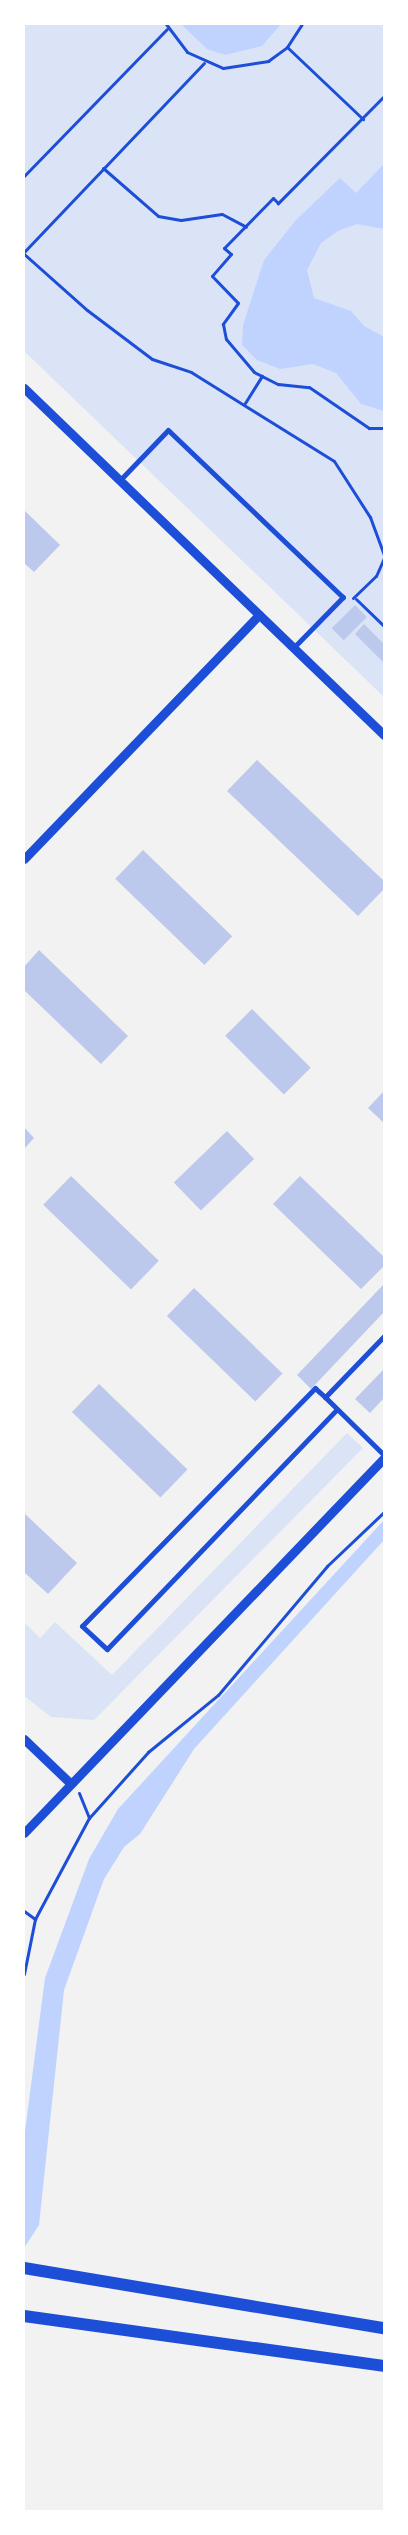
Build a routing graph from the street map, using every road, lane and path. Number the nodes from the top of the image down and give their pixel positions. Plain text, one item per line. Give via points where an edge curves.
1 (166, 24) edge
2 (302, 24) edge
3 (167, 28) junction
4 (287, 47) junction
5 (204, 63) junction
6 (384, 96) edge
7 (363, 119) junction
8 (103, 168) junction
9 (24, 176) edge
10 (246, 227) junction
11 (24, 253) edge
12 (262, 376) junction
13 (24, 388) edge
14 (245, 403) junction
15 (384, 428) edge
16 (120, 480) junction
17 (384, 556) edge
18 (343, 597) junction
19 (356, 599) junction
20 (259, 616) junction
21 (384, 626) edge
22 (293, 648) junction
23 (384, 735) edge
24 (24, 859) edge
25 (384, 1336) edge
26 (325, 1397) junction
27 (337, 1409) junction
28 (384, 1457) edge
29 (384, 1512) edge
30 (24, 1739) edge
31 (70, 1783) junction
32 (89, 1818) junction
33 (24, 1833) edge
34 (24, 1911) edge
35 (35, 1919) junction
36 (24, 1974) edge
37 (24, 2268) edge
38 (24, 2316) edge
39 (384, 2328) edge
40 (384, 2366) edge

1 - 3 path
2 - 4 path
3 - 5 path via 187,52
3 - 9 path
4 - 5 path via 268,61 246,68
4 - 7 path
5 - 8 path
6 - 7 path
7 - 10 path via 278,203 273,198
8 - 10 path via 158,216 181,220 222,214
8 - 11 path
10 - 12 path via 224,248 231,254 212,276 238,303 223,324 226,339
11 - 14 path via 87,310 152,359 191,372
12 - 14 path
12 - 15 path via 278,384 310,387 369,428
13 - 16 street
14 - 17 path via 334,461 370,517
16 - 18 street via 168,430
16 - 20 street
17 - 19 path
18 - 19 path
18 - 22 street
19 - 21 path
20 - 22 street
20 - 24 street
22 - 23 street
25 - 26 street
26 - 27 street
26 - 27 street via 315,1388 82,1626 107,1649
27 - 28 street
28 - 31 street
29 - 32 path via 327,1566 218,1695 148,1752
30 - 31 street
31 - 32 path via 85,1802
31 - 33 street
32 - 35 path
34 - 35 path
35 - 36 path
37 - 39 main road
38 - 40 main road

